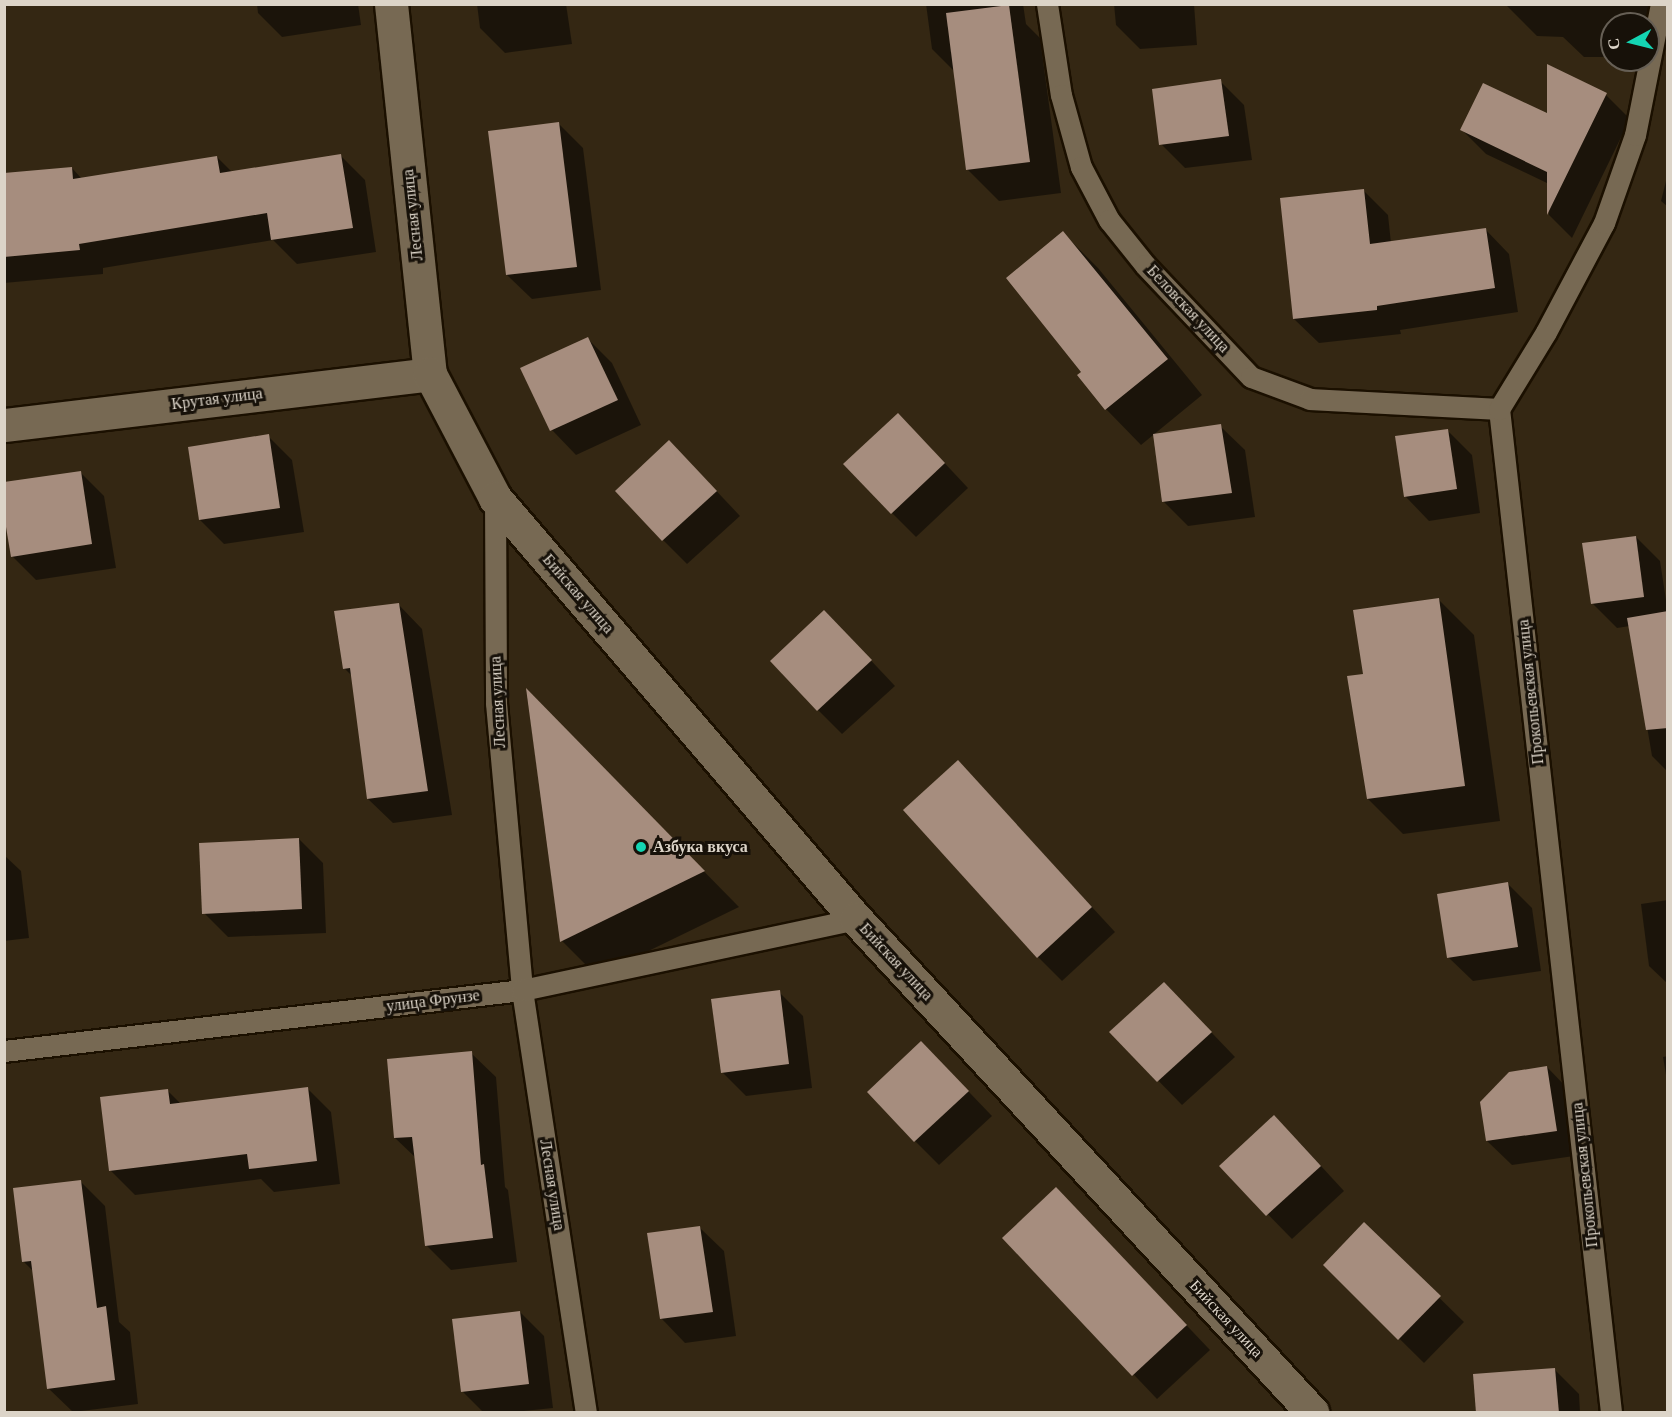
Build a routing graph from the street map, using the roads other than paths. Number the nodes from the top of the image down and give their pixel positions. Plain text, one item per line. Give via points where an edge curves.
1 (391, 4) edge
2 (1047, 4) edge
3 (1661, 4) edge
4 (430, 374) junction
5 (1499, 410) junction
6 (4, 424) edge
7 (495, 498) junction
8 (856, 919) junction
9 (522, 990) junction
10 (4, 1051) edge
11 (586, 1413) edge
12 (1312, 1413) edge
13 (1611, 1413) edge

1 - 4 street, Лесная улица
2 - 5 lane, Беловская улица via 1061,94 1081,167 1109,220 1145,265 1251,376 1310,399
3 - 5 lane via 1635,135 1604,223
4 - 6 street, Крутая улица
4 - 7 street, Лесная улица
5 - 13 lane, Прокопьевская улица
7 - 8 street, Бийская улица
7 - 9 lane, Лесная улица via 496,703
8 - 9 lane, улица Фрунзе
8 - 12 street, Бийская улица
9 - 10 lane, улица Фрунзе
9 - 11 lane, Лесная улица

